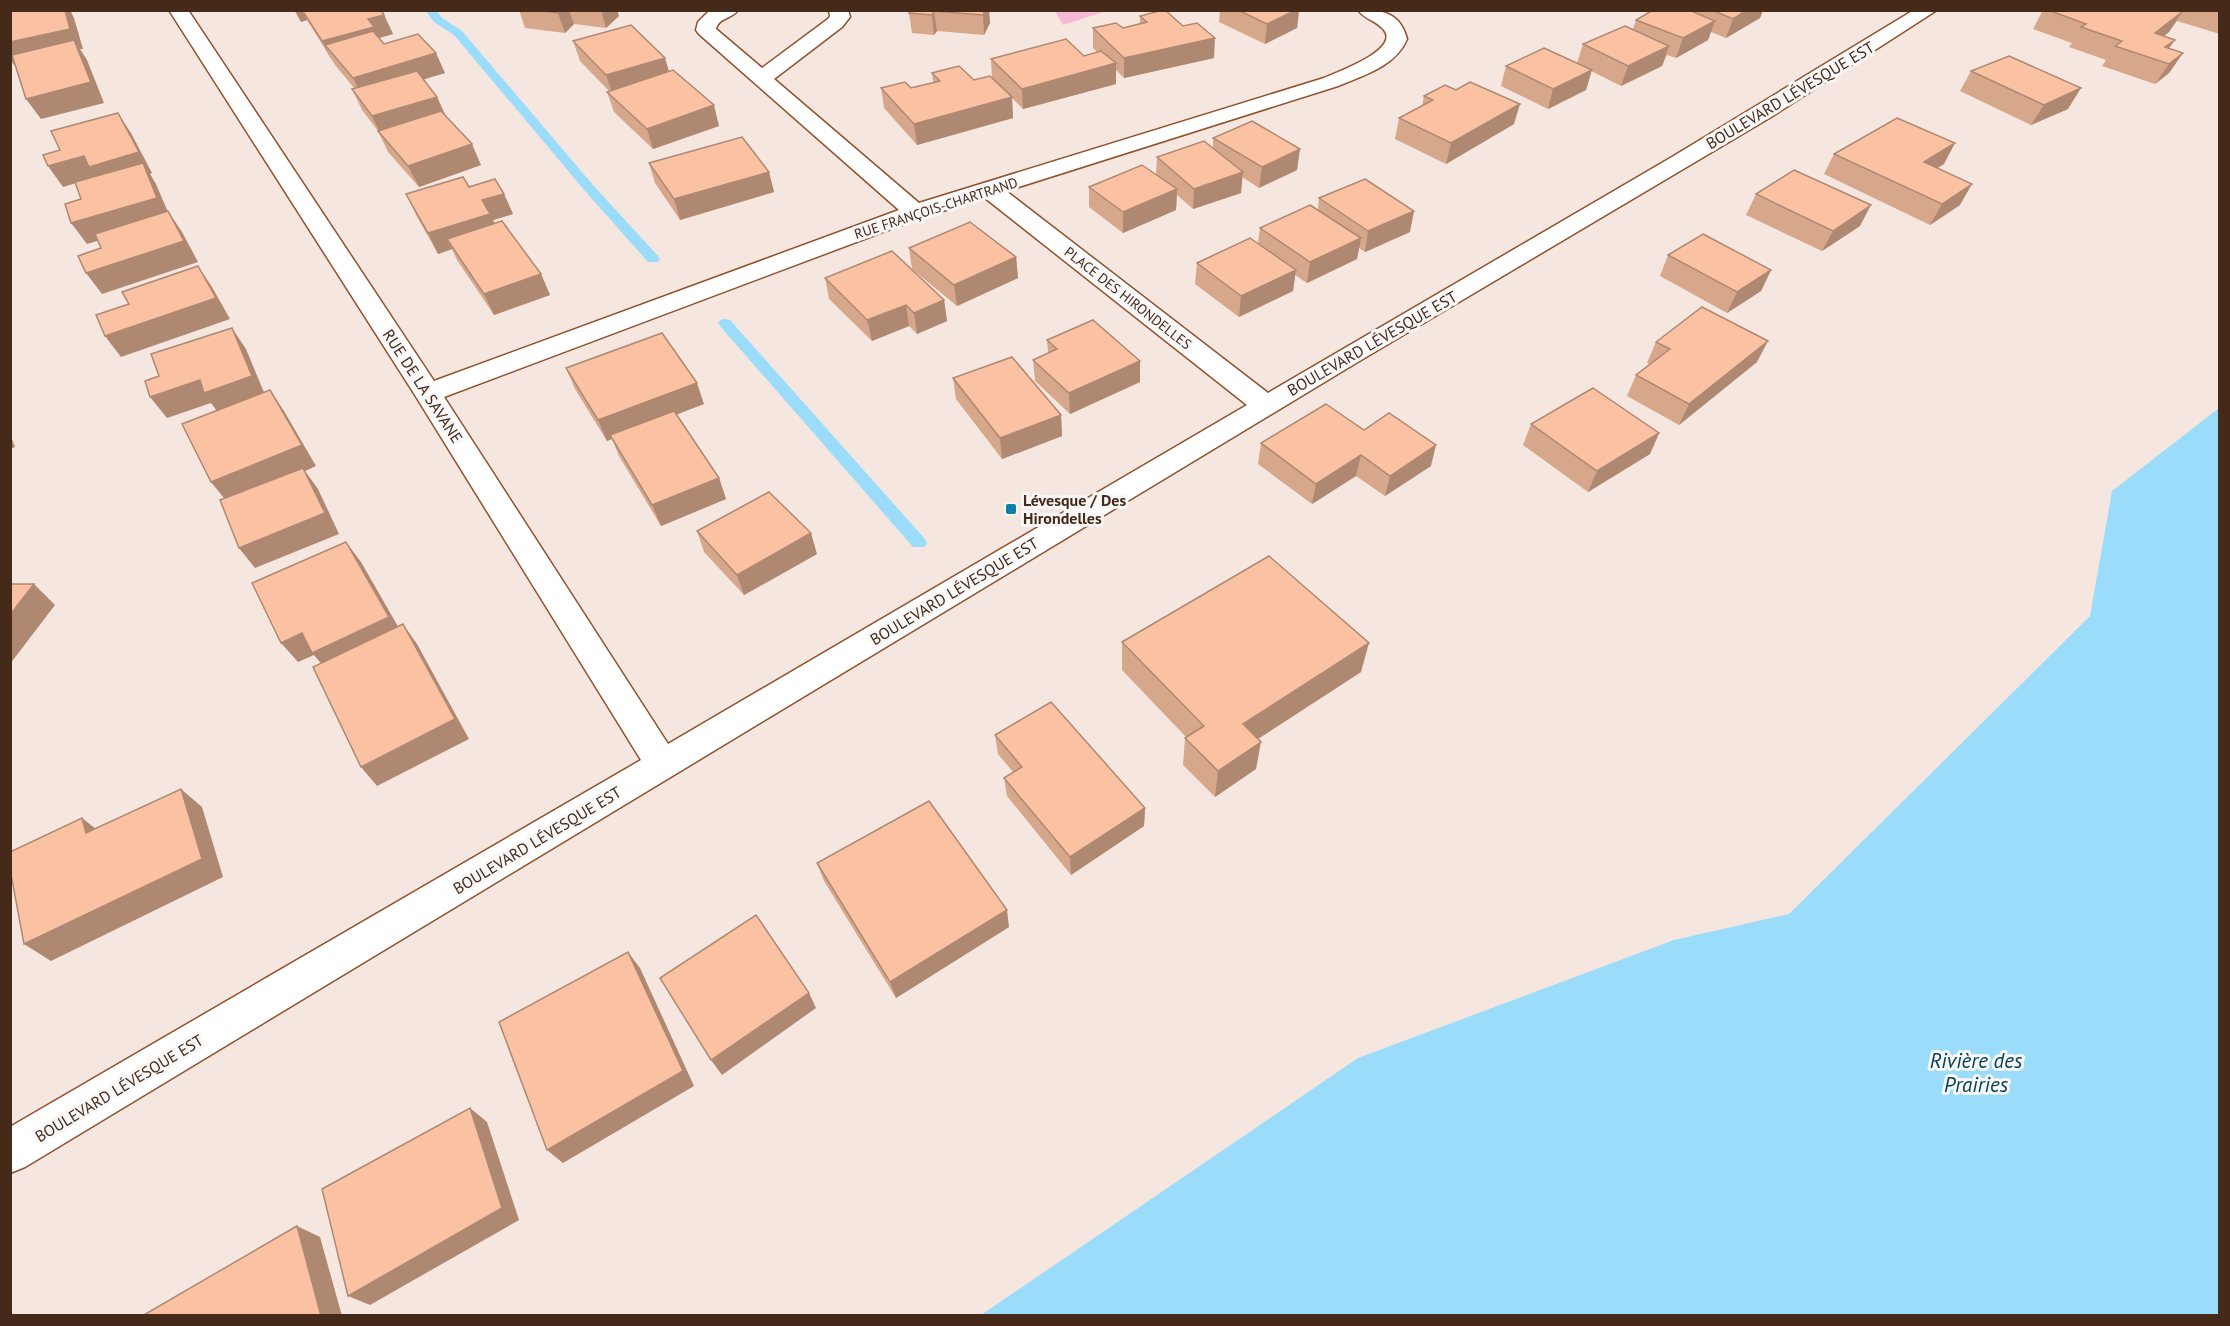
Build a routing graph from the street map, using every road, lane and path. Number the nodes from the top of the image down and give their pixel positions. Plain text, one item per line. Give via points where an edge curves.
1 (178, 10) edge
2 (729, 10) edge
3 (837, 10) edge
4 (1368, 10) edge
5 (1928, 10) edge
6 (761, 79) junction
7 (990, 190) junction
8 (915, 212) junction
9 (428, 393) junction
10 (1266, 405) junction
11 (663, 766) junction
12 (10, 1152) edge

1 - 9 street, RUE DE LA SAVANE
2 - 6 street via 711,18 706,30
3 - 6 street via 840,16 835,23
4 - 7 street, RUE FRANÇOIS-CHARTRAND via 1398,37 1392,50 1368,66 1312,89
5 - 10 street, BOULEVARD LÉVESQUE EST via 1825,76
6 - 8 street
7 - 8 street, RUE FRANÇOIS-CHARTRAND
7 - 10 street, PLACE DES HIRONDELLES
8 - 9 street, RUE FRANÇOIS-CHARTRAND
9 - 11 street, RUE DE LA SAVANE
10 - 11 street, BOULEVARD LÉVESQUE EST
11 - 12 street, BOULEVARD LÉVESQUE EST

